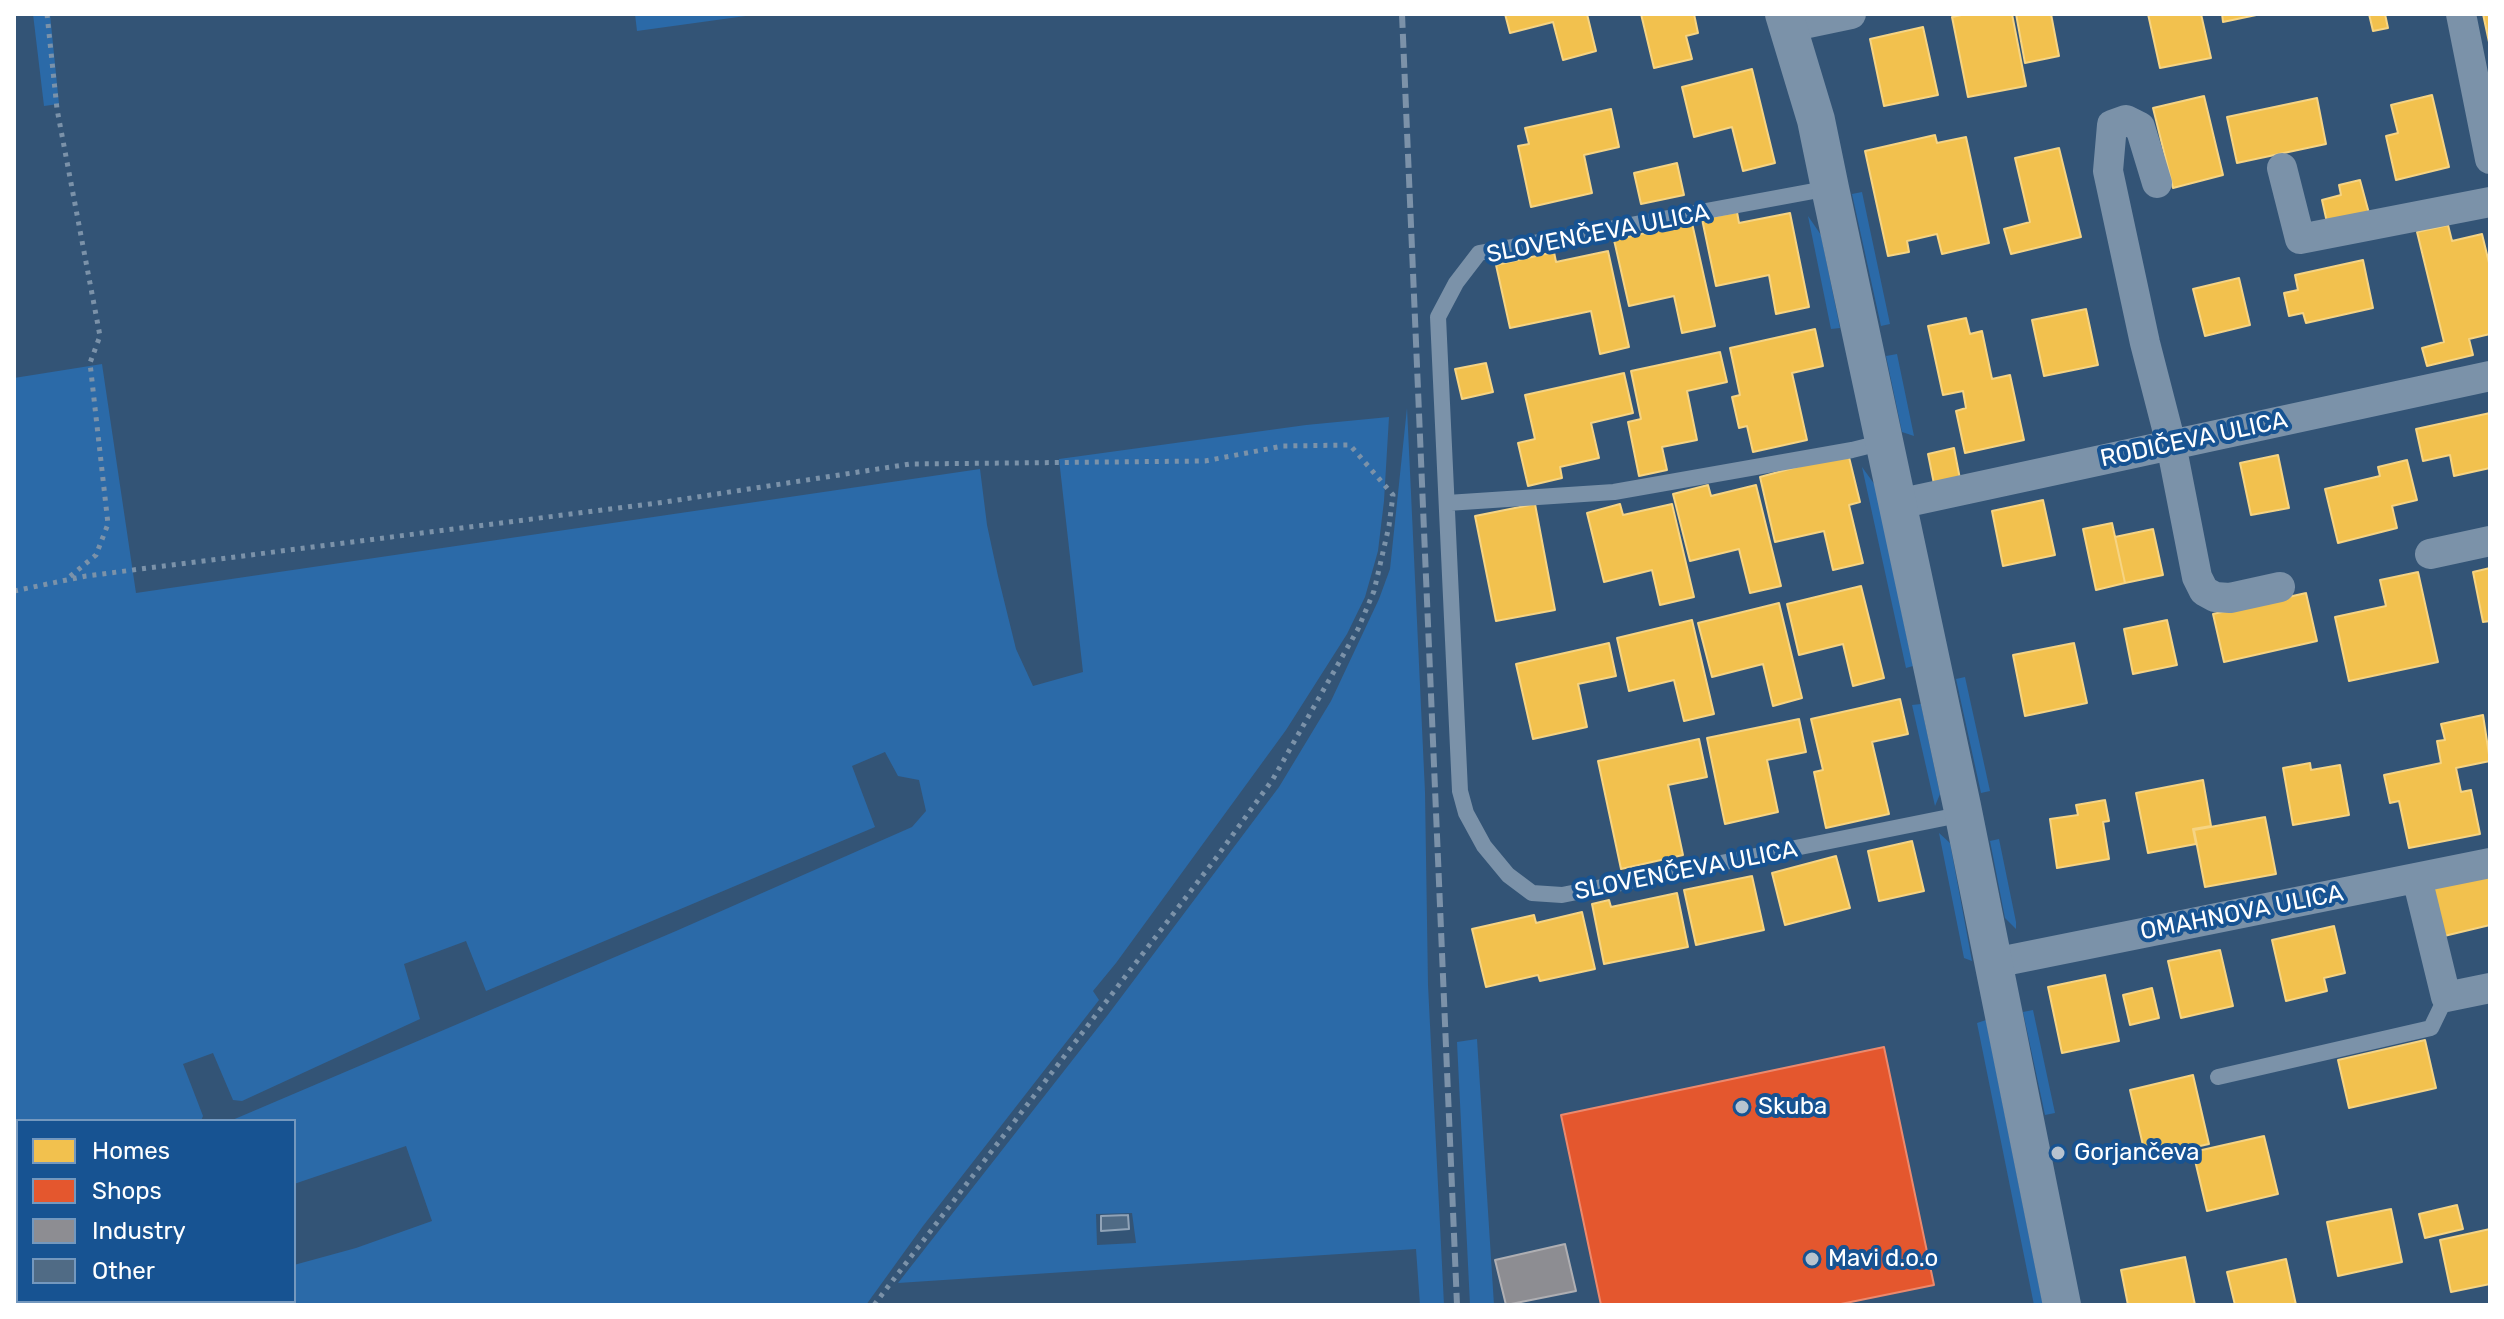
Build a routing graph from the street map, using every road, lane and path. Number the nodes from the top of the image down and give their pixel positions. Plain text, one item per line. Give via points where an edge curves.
1 (47, 14) edge
2 (1851, 14) edge
3 (2461, 14) edge
4 (1786, 21) edge
5 (2490, 159) edge
6 (2282, 168) dead end
7 (2157, 183) dead end
8 (1830, 188) junction
9 (2490, 202) edge
10 (2490, 376) edge
11 (1884, 442) junction
12 (2171, 444) junction
13 (1447, 503) junction
14 (1898, 504) junction
15 (2490, 541) edge
16 (2430, 554) dead end
17 (66, 580) junction
18 (2280, 587) dead end
19 (14, 591) edge
20 (1964, 814) junction
21 (2490, 863) edge
22 (2417, 878) junction
23 (1994, 963) junction
24 (2490, 988) edge
25 (2446, 997) junction
26 (2218, 1077) dead end
27 (874, 1305) edge
28 (2062, 1305) edge

1 - 17 path via 57,109 100,336 90,363 108,524 96,555
2 - 4 street
3 - 5 street
4 - 8 street
6 - 9 street via 2300,239
7 - 12 street via 2140,127 2126,120 2112,125 2108,171
8 - 11 street
8 - 13 lane, SLOVENČEVA ULICA via 1479,253 1438,317
10 - 12 street, RODIČEVA ULICA
11 - 13 lane via 1614,492
11 - 14 street
12 - 14 street, RODIČEVA ULICA
12 - 18 street via 2204,591 2230,598
13 - 20 lane, SLOVENČEVA ULICA via 1460,791 1484,846 1532,893 1562,895
14 - 20 street
15 - 16 street
17 - 19 path
17 - 27 path via 665,502 910,464 1205,461 1283,446 1350,445 1393,495 1374,591 1358,629 1273,779
20 - 23 street
21 - 22 street, OMAHNOVA ULICA
22 - 23 street, OMAHNOVA ULICA
22 - 25 street
23 - 28 street
24 - 25 street
25 - 26 lane via 2431,1028

